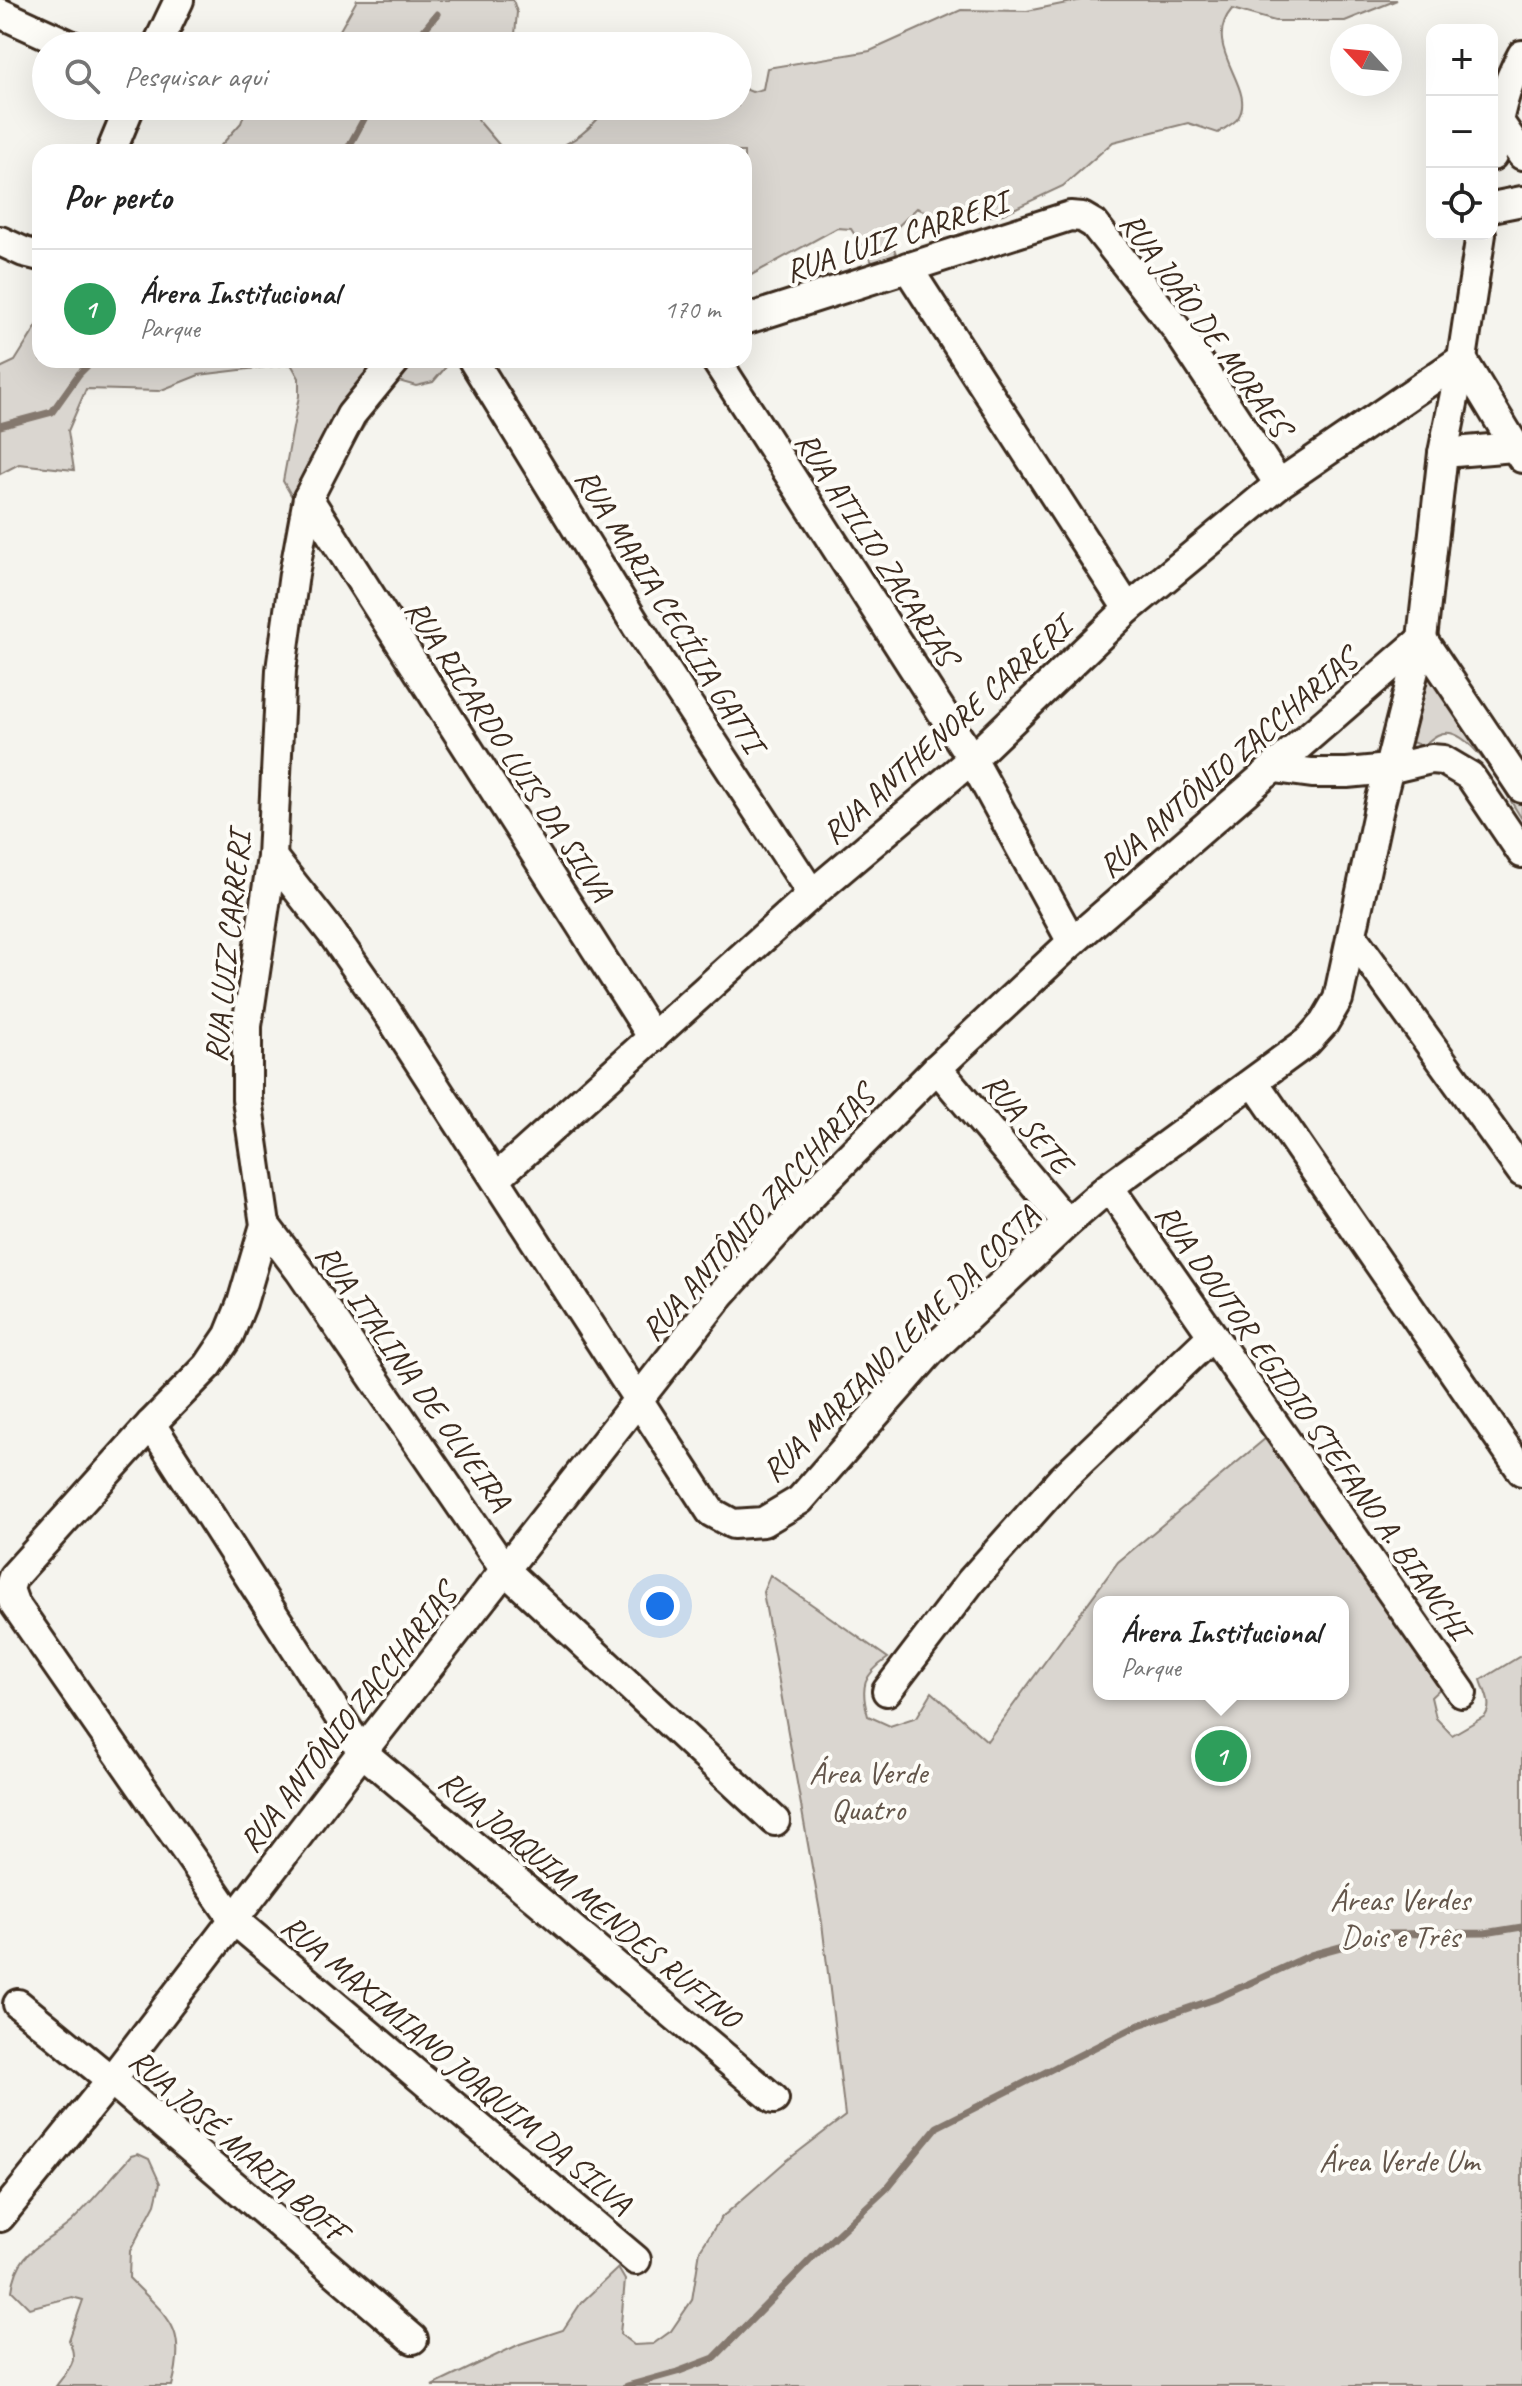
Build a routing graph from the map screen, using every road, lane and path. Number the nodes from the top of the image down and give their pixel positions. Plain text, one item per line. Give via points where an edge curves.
1 (179, 0) edge
2 (0, 13) edge
3 (41, 32) edge
4 (164, 32) edge
5 (1522, 55) edge
6 (1498, 116) edge
7 (124, 120) edge
8 (1498, 120) edge
9 (114, 144) edge
10 (1522, 155) edge
11 (1522, 201) edge
12 (1498, 206) edge
13 (1070, 216) joint
14 (1480, 240) edge
15 (0, 241) edge
16 (32, 254) edge
17 (907, 267) junction
18 (752, 317) edge
19 (1462, 359) junction
20 (389, 368) edge
21 (478, 368) edge
22 (721, 368) edge
23 (1518, 452) edge
24 (1443, 453) junction
25 (1279, 484) junction
26 (308, 498) junction
27 (1128, 609) junction
28 (1422, 639) junction
29 (972, 759) junction
30 (1275, 768) junction
31 (1389, 769) junction
32 (1522, 788) edge
33 (1522, 853) edge
34 (272, 857) junction
35 (812, 894) junction
36 (1352, 936) junction
37 (1072, 942) junction
38 (653, 1038) junction
39 (937, 1068) junction
40 (1254, 1082) junction
41 (1522, 1172) edge
42 (496, 1178) junction
43 (1109, 1187) junction
44 (1067, 1223) junction
45 (265, 1225) junction
46 (1212, 1336) junction
47 (639, 1399) junction
48 (151, 1424) junction
49 (1522, 1471) edge
50 (505, 1570) junction
51 (14, 1590) joint
52 (887, 1691) dead end
53 (1462, 1693) dead end
54 (362, 1752) junction
55 (775, 1821) dead end
56 (234, 1920) junction
57 (18, 2004) dead end
58 (111, 2080) junction
59 (774, 2099) dead end
60 (0, 2217) edge
61 (636, 2260) dead end
62 (413, 2339) dead end

1 - 4 street
2 - 3 street
5 - 6 street
7 - 9 street
8 - 10 street
11 - 12 street
13 - 17 street, RUA LUIZ CARRERI
13 - 25 street, RUA JOÃO DE MORAES via 1094,224 1175,327
14 - 19 street
15 - 16 street
17 - 18 street, RUA LUIZ CARRERI
17 - 27 street
19 - 23 street
19 - 24 street
19 - 25 street, RUA ANTHENORE CARRERI
20 - 26 street, RUA LUIZ CARRERI via 351,415
21 - 35 street, RUA MARIA CECÍLIA GATTI via 636,625
22 - 29 street, RUA ATILIO ZACARIAS
23 - 24 street
24 - 28 street
25 - 27 street, RUA ANTHENORE CARRERI
26 - 34 street, RUA LUIZ CARRERI via 281,670
26 - 38 street, RUA RICARDO LUIS DA SILVA
27 - 29 street, RUA ANTHENORE CARRERI
28 - 30 street, RUA ANTÔNIO ZACCHARIAS
28 - 31 street, RUA MARIANO LEME DA COSTA
28 - 32 street
29 - 35 street, RUA ANTHENORE CARRERI
29 - 37 street, RUA ATILIO ZACARIAS
30 - 31 street via 1312,773
30 - 37 street, RUA ANTÔNIO ZACCHARIAS
31 - 33 street via 1431,759 1456,766 1470,776
31 - 36 street, RUA MARIANO LEME DA COSTA
34 - 42 street via 387,1012
34 - 45 street, RUA LUIZ CARRERI via 247,1026 247,1099
35 - 38 street, RUA ANTHENORE CARRERI
36 - 40 street, RUA MARIANO LEME DA COSTA via 1338,999 1324,1023
36 - 41 street
37 - 39 street, RUA ANTÔNIO ZACCHARIAS
38 - 42 street, RUA ANTHENORE CARRERI
39 - 44 street, RUA SETE
39 - 47 street, RUA ANTÔNIO ZACCHARIAS via 721,1294
40 - 43 street, RUA MARIANO LEME DA COSTA
40 - 49 street
42 - 47 street
43 - 44 street, RUA MARIANO LEME DA COSTA
43 - 46 street, RUA DOUTOR EGIDIO STEFANO A. BIANCHI
44 - 47 street, RUA MARIANO LEME DA COSTA via 930,1352 800,1500 763,1522 733,1524 711,1512
45 - 48 street, RUA LUIZ CARRERI via 229,1335 208,1366
45 - 50 street, RUA ITALINA DE OLVEIRA
46 - 52 street via 1062,1479 971,1581
46 - 53 street, RUA DOUTOR EGIDIO STEFANO A. BIANCHI
47 - 50 street, RUA ANTÔNIO ZACCHARIAS
48 - 51 street, RUA LUIZ CARRERI
48 - 54 street, RUA JOAQUIM MENDES RUFINO
50 - 54 street, RUA ANTÔNIO ZACCHARIAS
50 - 55 street, RUA ITALINA DE OLVEIRA
51 - 56 street, RUA MAXIMIANO JOAQUIM DA SILVA
54 - 56 street, RUA ANTÔNIO ZACCHARIAS
54 - 59 street, RUA JOAQUIM MENDES RUFINO
56 - 58 street, RUA ANTÔNIO ZACCHARIAS
56 - 61 street, RUA MAXIMIANO JOAQUIM DA SILVA
57 - 58 street, RUA JOSÉ MARIA BOFF
58 - 60 street, RUA ANTÔNIO ZACCHARIAS
58 - 62 street, RUA JOSÉ MARIA BOFF

